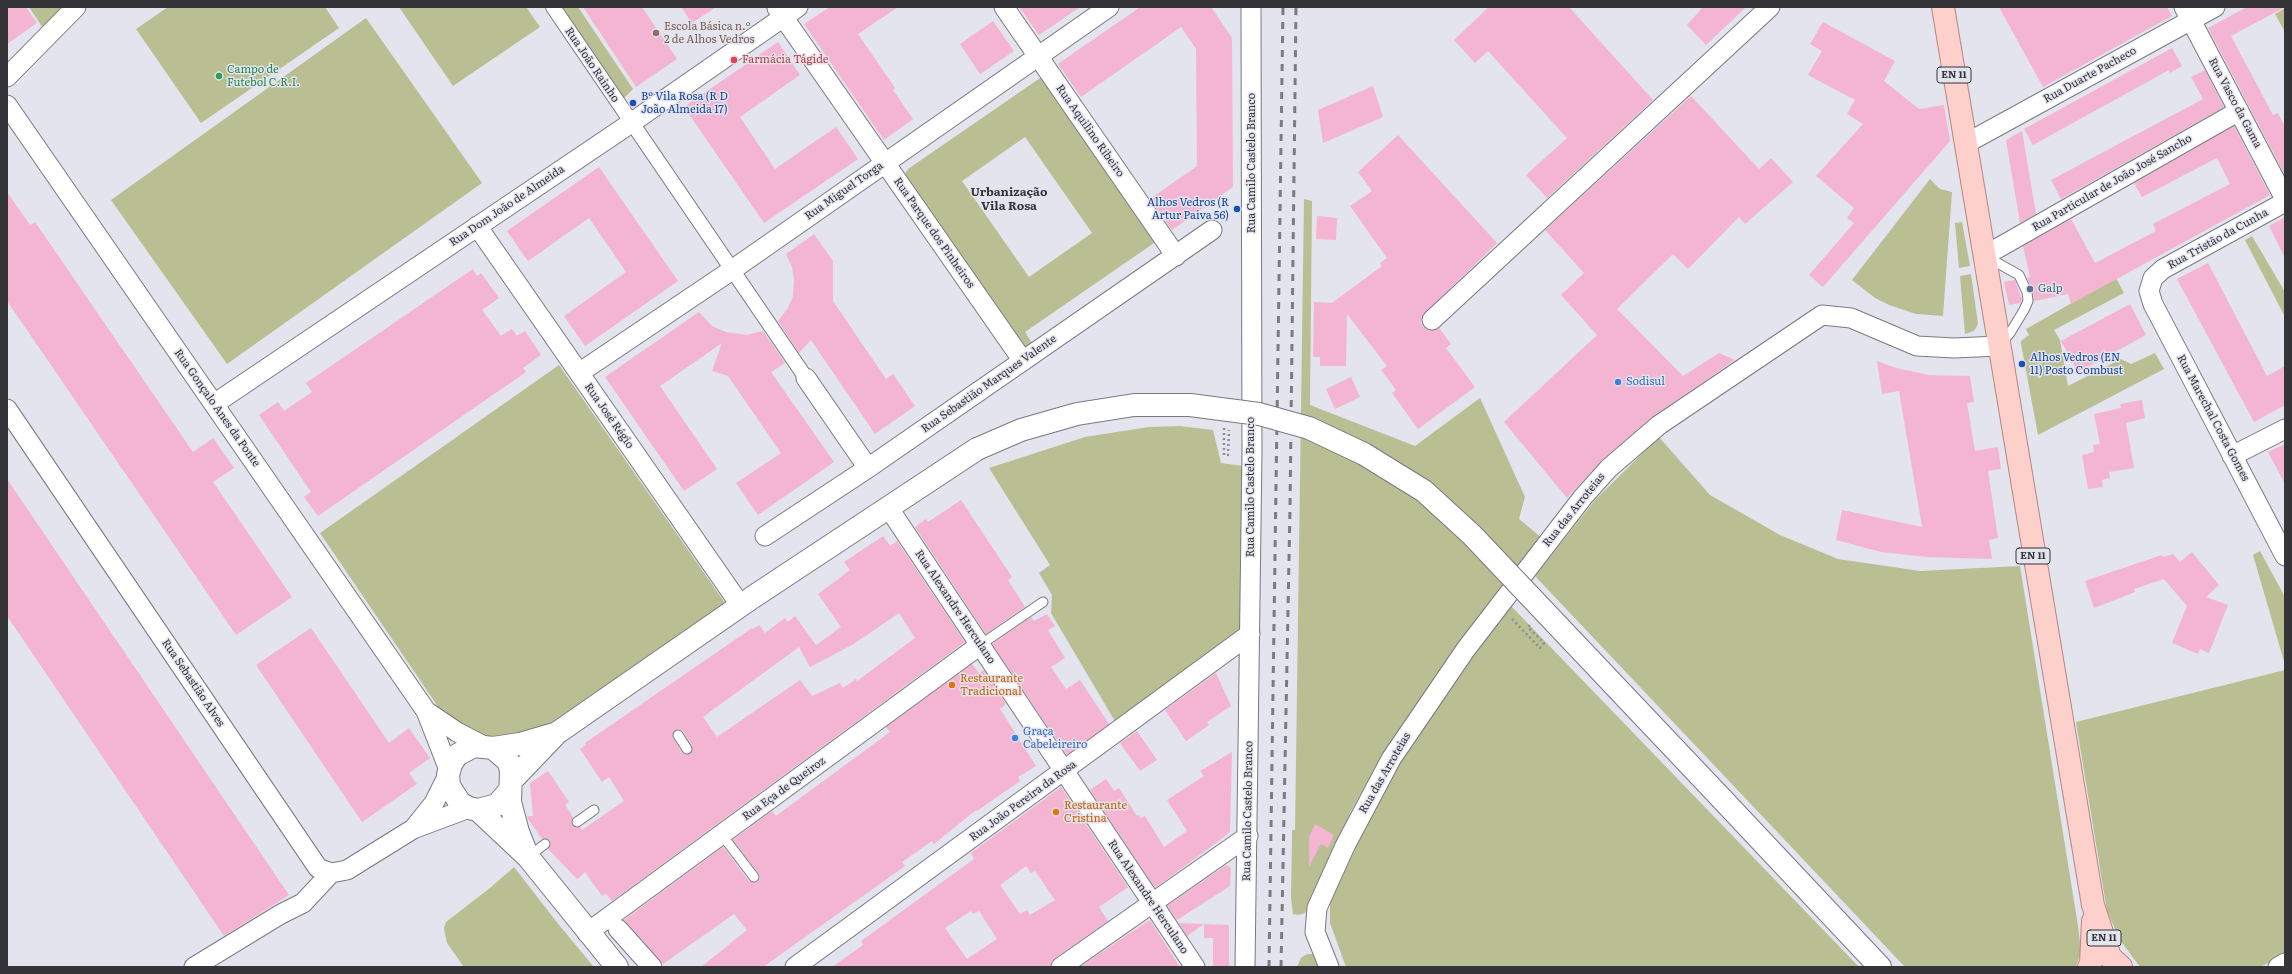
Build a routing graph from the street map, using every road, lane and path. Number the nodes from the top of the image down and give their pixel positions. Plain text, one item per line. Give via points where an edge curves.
1 (76, 7) edge
2 (553, 7) edge
3 (798, 7) edge
4 (1004, 7) edge
5 (1109, 7) edge
6 (1251, 7) edge
7 (1770, 7) edge
8 (1943, 7) edge
9 (2215, 7) edge
10 (780, 12) edge
11 (2187, 14) edge
12 (1037, 56) junction
13 (7, 77) edge
14 (7, 105) edge
15 (2239, 111) junction
16 (631, 123) junction
17 (1966, 144) junction
18 (884, 162) junction
19 (2285, 201) edge
20 (477, 226) junction
21 (1212, 230) dead end
22 (1176, 256) junction
23 (1984, 256) junction
24 (732, 270) junction
25 (2153, 278) joint
26 (1432, 320) dead end
27 (1999, 346) junction
28 (1023, 361) junction
29 (579, 374) junction
30 (806, 378) joint
31 (214, 404) junction
32 (7, 409) edge
33 (1224, 428) dead end
34 (1229, 428) dead end
35 (2285, 429) edge
36 (2232, 456) junction
37 (868, 468) junction
38 (888, 507) junction
39 (765, 536) dead end
40 (2285, 556) edge
41 (1043, 602) dead end
42 (741, 606) junction
43 (1528, 626) dead end
44 (1524, 631) dead end
45 (1250, 634) junction
46 (980, 645) junction
47 (426, 711) junction
48 (557, 733) junction
49 (678, 735) dead end
50 (488, 747) junction
51 (687, 749) dead end
52 (1063, 771) junction
53 (448, 773) junction
54 (511, 785) junction
55 (474, 809) junction
56 (594, 810) dead end
57 (577, 822) dead end
58 (413, 829) junction
59 (722, 835) junction
60 (1248, 836) junction
61 (545, 844) dead end
62 (528, 857) junction
63 (331, 873) junction
64 (754, 877) dead end
65 (1151, 902) junction
66 (2093, 905) junction
67 (618, 929) dead end
68 (587, 933) junction
69 (2285, 963) edge
70 (194, 967) edge
71 (617, 967) edge
72 (652, 967) edge
73 (795, 967) edge
74 (1061, 967) edge
75 (1196, 967) edge
76 (1245, 967) edge
77 (1329, 967) edge
78 (1880, 967) edge
79 (2089, 967) edge
80 (2121, 967) edge
81 (2278, 967) edge

1 - 13 street
2 - 16 street, Rua João Rainho
3 - 10 street, Rua Dom João de Almeida
4 - 12 street, Rua Aquilino Ribeiro
5 - 12 street, Rua Miguel Torga
6 - 45 street, Rua Camilo Castelo Branco
7 - 26 street
8 - 17 main road, EN 11
9 - 11 street, Rua Duarte Pacheco
10 - 16 street, Rua Dom João de Almeida
10 - 18 street, Rua Parque dos Pinheiros
11 - 15 street, Rua Vasco da Gama
11 - 17 street, Rua Duarte Pacheco
12 - 18 street, Rua Miguel Torga
12 - 22 street, Rua Aquilino Ribeiro
14 - 31 street, Rua Gonçalo Anes da Ponte
15 - 19 street, Rua Vasco da Gama
15 - 23 street, Rua Particular de João José Sancho
16 - 20 street, Rua Dom João de Almeida
16 - 24 street, Rua João Rainho
17 - 23 main road, EN 11
18 - 24 street, Rua Miguel Torga
18 - 28 street, Rua Parque dos Pinheiros
19 - 25 street, Rua Tristão da Cunha via 2163,269
20 - 29 street, Rua José Régio
20 - 31 street, Rua Dom João de Almeida
21 - 22 street, Rua Sebastião Marques Valente
22 - 28 street, Rua Sebastião Marques Valente
23 - 27 main road, EN 11
23 - 27 lane via 2019,275 2027,292 2028,301 2024,310
24 - 29 street, Rua Miguel Torga
24 - 30 street, Rua João Rainho
25 - 36 street, Rua Marechal Costa Gomes via 2149,291 2153,304
27 - 66 main road, EN 11
27 - 77 street, Rua das Arroteias via 1917,346 1851,318 1822,316 1659,425 1599,477 1466,649 1405,737 1357,821 1317,908 1315,932
28 - 37 street, Rua Sebastião Marques Valente
29 - 42 street, Rua José Régio
30 - 37 street
31 - 47 street, Rua Gonçalo Anes da Ponte
32 - 63 street, Rua Sebastião Alves via 318,868
33 - 34 path via 1224,455 1228,455
35 - 36 street
36 - 40 street, Rua Marechal Costa Gomes
37 - 39 street, Rua Sebastião Marques Valente
38 - 42 street
38 - 46 street, Rua Alexandre Herculano
38 - 78 street, bridge via 977,449 1021,430 1077,414 1134,405 1190,405 1259,414 1309,428 1364,454 1424,491 1472,535
41 - 46 lane
42 - 48 street
43 - 44 path via 1544,643 1540,648
45 - 52 street, Rua João Pereira da Rosa
45 - 60 street, Rua Camilo Castelo Branco
46 - 52 street, Rua Alexandre Herculano
46 - 59 street, Rua Eça de Queiroz
47 - 50 street via 457,732
47 - 53 street
48 - 50 street via 531,742
48 - 54 street
49 - 51 lane
50 - 53 street via 464,749 457,755
50 - 54 street via 508,761
52 - 65 street, Rua Alexandre Herculano
52 - 73 street, Rua João Pereira da Rosa
53 - 55 street via 449,786 454,796 460,803
53 - 58 street via 434,803
54 - 55 street via 497,805
54 - 62 street via 513,816
55 - 58 street
55 - 62 street
56 - 57 lane
58 - 63 street via 347,870
59 - 64 lane
59 - 68 street, Rua Eça de Queiroz
60 - 65 street
60 - 76 street, Rua Camilo Castelo Branco
61 - 62 lane
62 - 68 street
63 - 70 street via 303,904 281,914
65 - 74 street
65 - 75 street, Rua Alexandre Herculano
66 - 79 main road, EN 11 via 2092,963
66 - 80 main road, EN 11 via 2110,957
67 - 72 street
68 - 71 street
69 - 81 street

